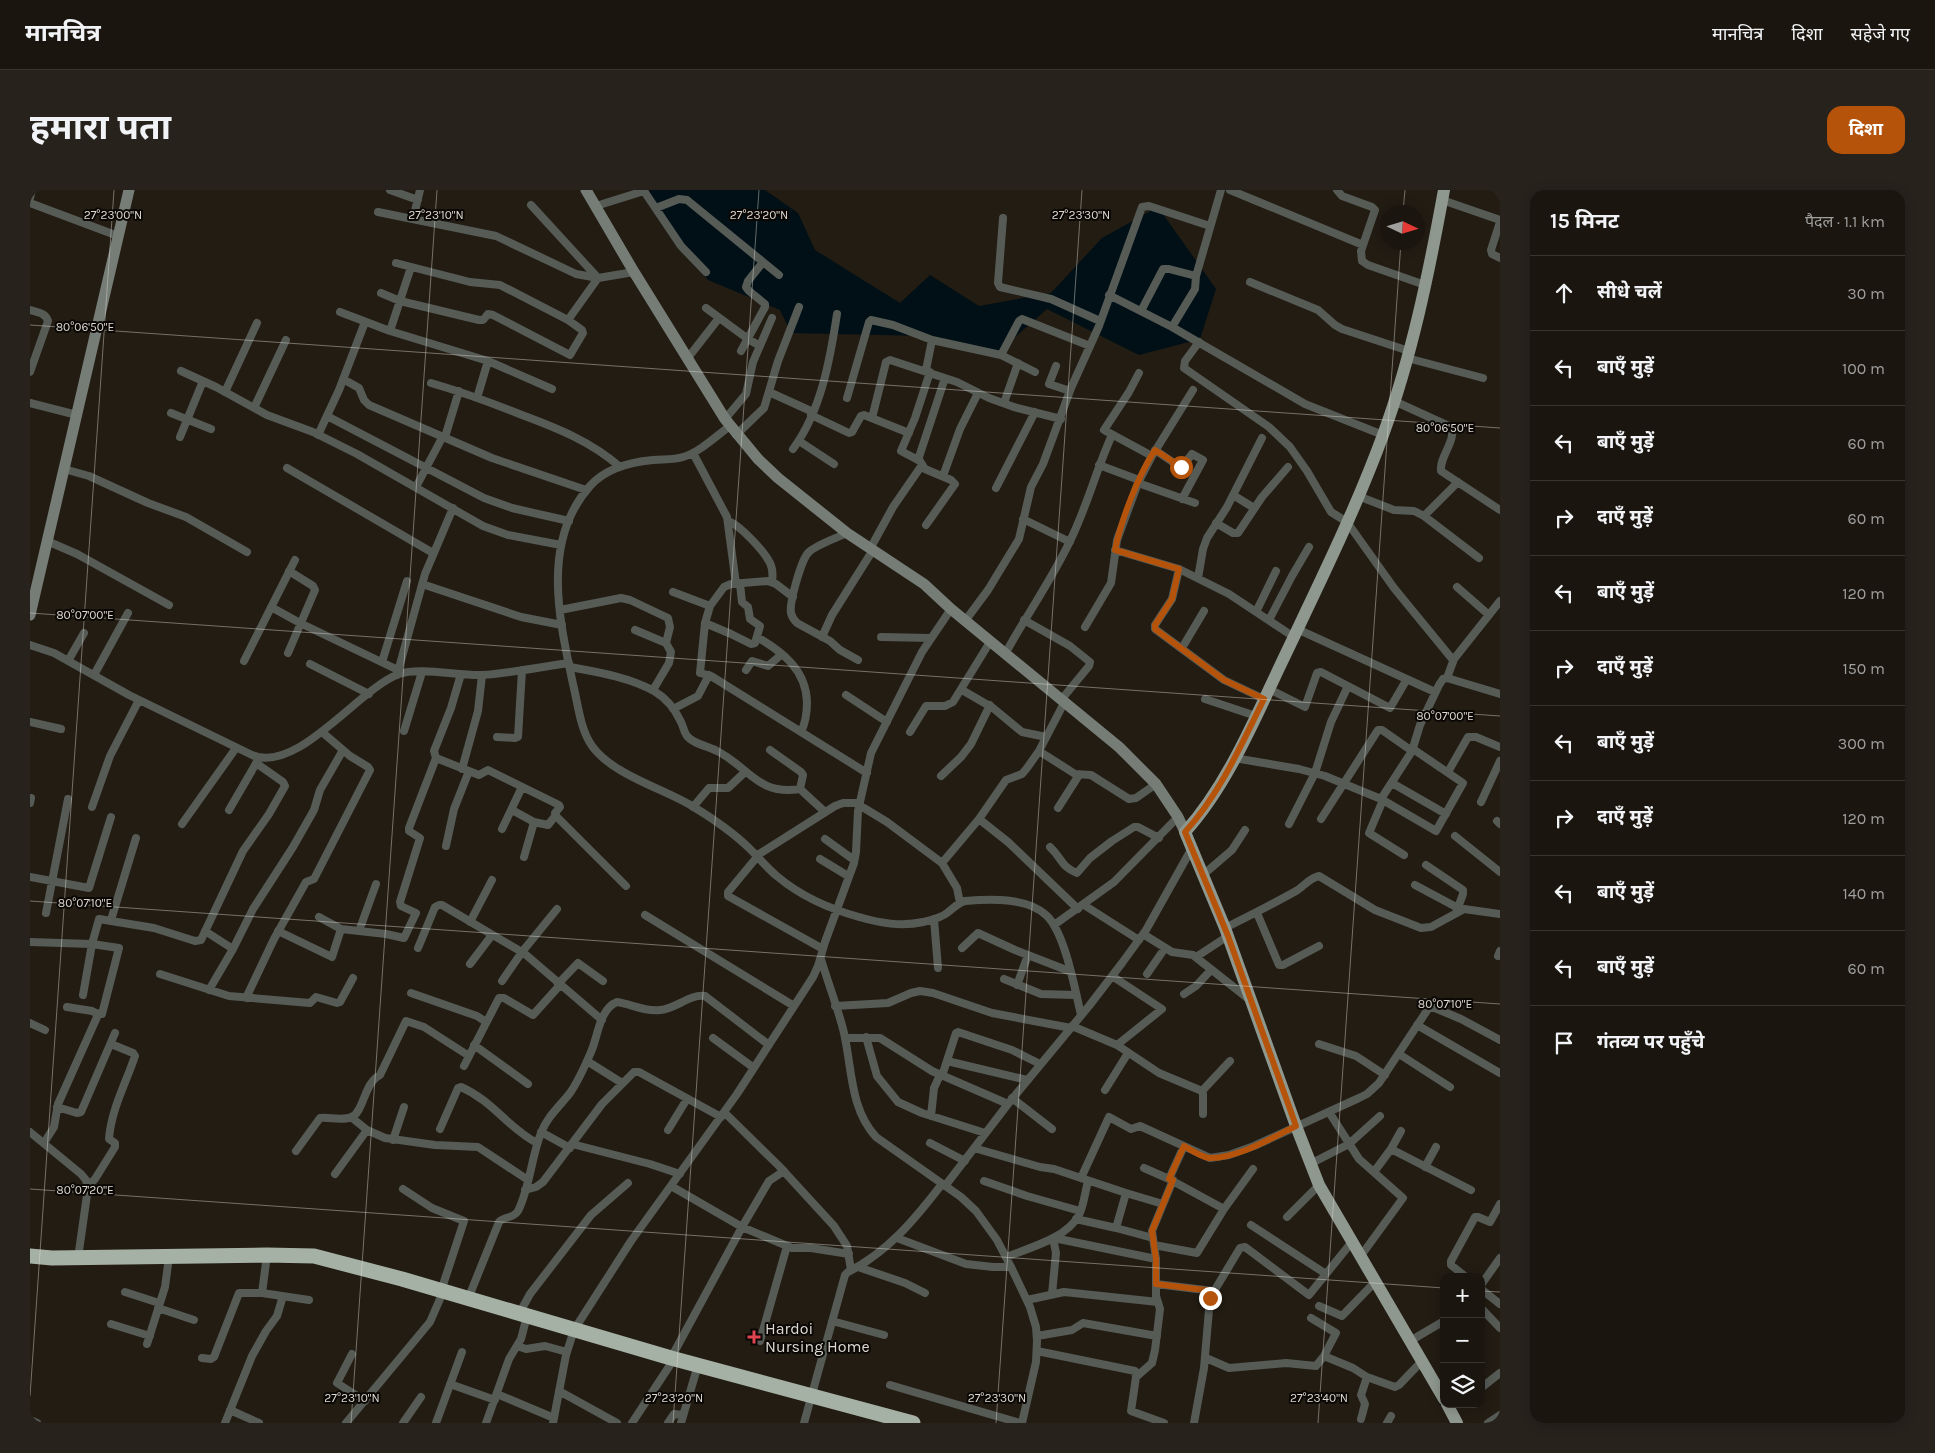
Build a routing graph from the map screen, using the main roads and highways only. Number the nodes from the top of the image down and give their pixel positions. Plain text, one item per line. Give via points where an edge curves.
1 (1443, 195) edge
2 (30, 1256) edge
3 (1440, 1392) edge
4 (1449, 1408) edge
5 (913, 1423) edge
6 (1458, 1423) edge

1 - 3 main road via 1408,355 1383,434 1358,496 1256,716 1206,807 1185,832 1227,932 1319,1185
2 - 5 highway via 296,1255 333,1260 672,1359
4 - 6 main road

